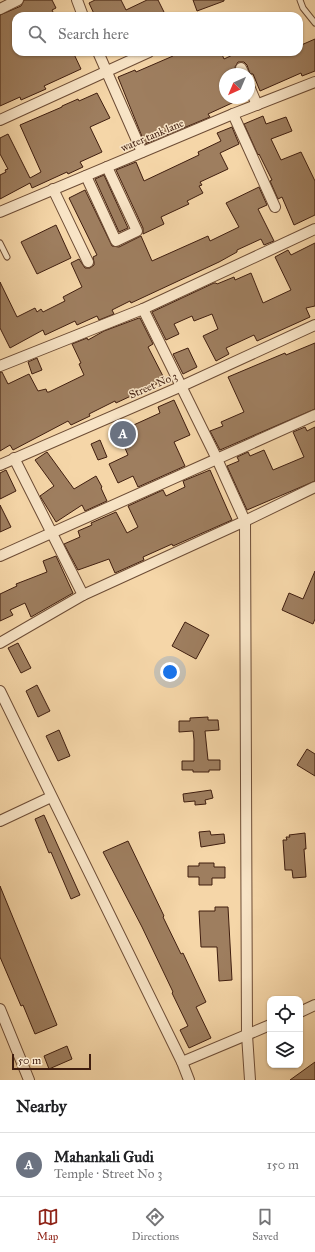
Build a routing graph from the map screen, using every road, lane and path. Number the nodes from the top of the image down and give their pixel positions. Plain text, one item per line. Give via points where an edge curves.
1 (18, 0) edge
2 (76, 0) edge
3 (300, 0) edge
4 (0, 9) edge
5 (81, 12) edge
6 (315, 23) edge
7 (100, 56) edge
8 (140, 56) edge
9 (106, 71) junction
10 (315, 82) edge
11 (255, 100) edge
12 (257, 105) junction
13 (233, 114) junction
14 (0, 120) edge
15 (142, 152) junction
16 (109, 166) junction
17 (86, 176) junction
18 (56, 188) junction
19 (63, 197) dead end
20 (275, 207) dead end
21 (0, 212) edge
22 (315, 229) edge
23 (145, 235) dead end
24 (0, 243) edge
25 (7, 257) dead end
26 (88, 262) dead end
27 (143, 309) junction
28 (315, 325) edge
29 (0, 366) edge
30 (182, 386) junction
31 (315, 415) edge
32 (14, 458) junction
33 (216, 459) junction
34 (0, 465) edge
35 (315, 487) edge
36 (245, 521) junction
37 (52, 533) junction
38 (0, 556) edge
39 (83, 596) junction
40 (0, 643) edge
41 (0, 690) edge
42 (51, 797) junction
43 (0, 821) edge
44 (315, 1005) edge
45 (0, 1009) edge
46 (303, 1011) edge
47 (267, 1026) edge
48 (247, 1035) junction
49 (182, 1062) junction
50 (29, 1080) edge
51 (189, 1080) edge
52 (250, 1080) edge

1 - 4 street
2 - 5 street
3 - 6 lane
7 - 9 street
8 - 9 street
9 - 14 street
9 - 15 street
10 - 12 street, water tank lane
11 - 12 street
12 - 13 street, water tank lane
13 - 15 street, water tank lane
13 - 20 street
15 - 16 street, water tank lane
16 - 17 street, water tank lane
16 - 17 street via 137,232 116,241
16 - 23 street
17 - 18 street, water tank lane via 70,188
18 - 19 street
18 - 21 street, water tank lane
18 - 26 street
22 - 27 street
24 - 25 lane
27 - 29 street
27 - 30 street
28 - 30 street, Street No 3
30 - 32 street, Street No 3
30 - 33 street
31 - 33 street
32 - 34 street, Street No 3
32 - 37 street
33 - 36 street
33 - 37 street
35 - 36 street
36 - 39 street
36 - 48 street
37 - 38 street
37 - 39 street
39 - 40 street
41 - 42 street
42 - 43 street
42 - 49 street
44 - 46 street
45 - 50 street
47 - 48 street
48 - 49 street
48 - 52 street
49 - 51 street

